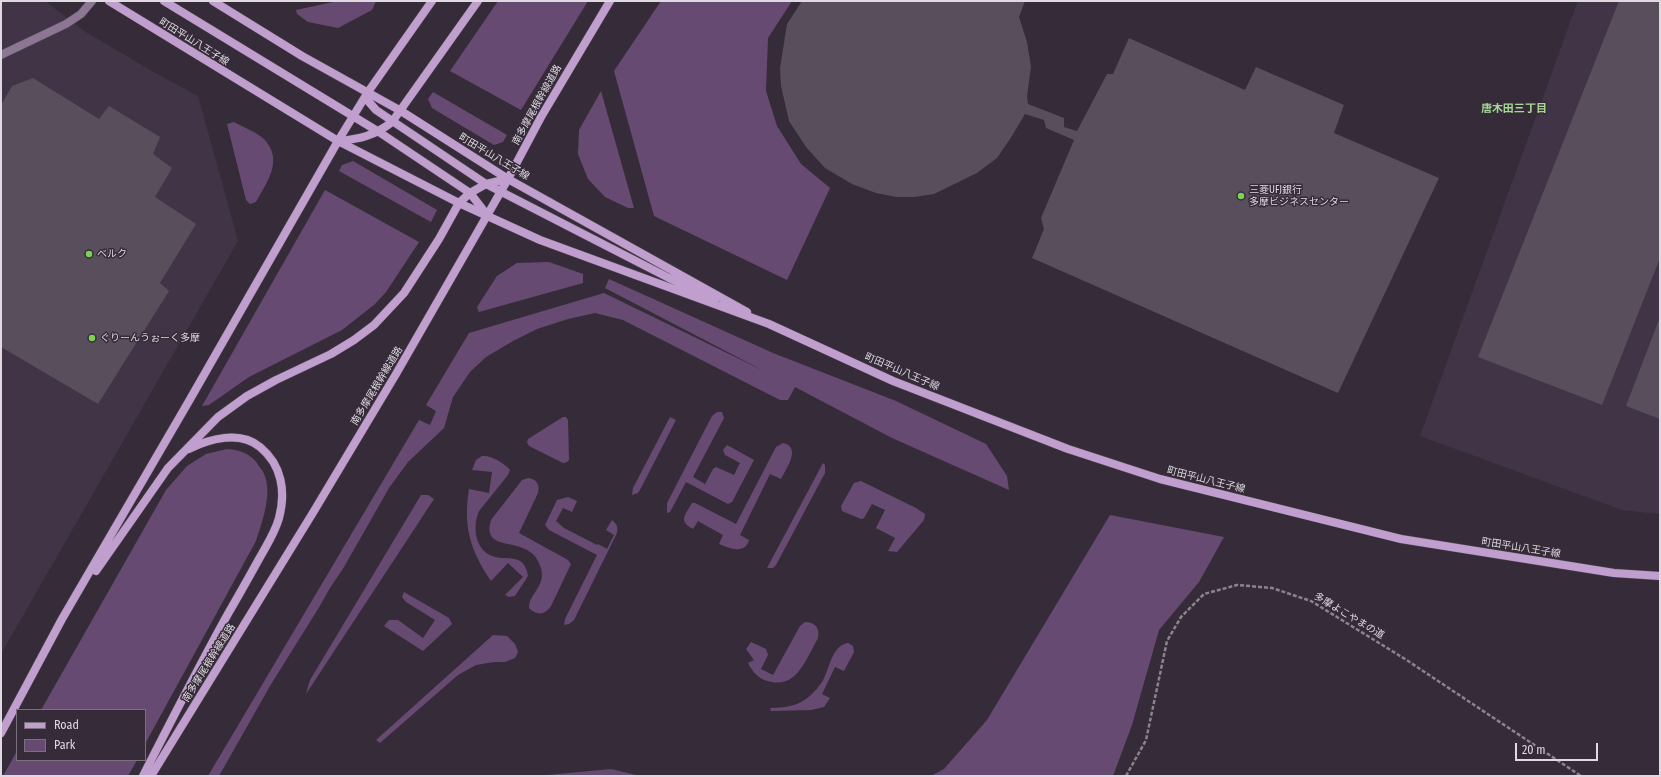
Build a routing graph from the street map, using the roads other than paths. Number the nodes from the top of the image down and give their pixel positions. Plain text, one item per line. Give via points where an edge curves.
1 (92, 1) edge
2 (109, 1) edge
3 (164, 1) edge
4 (213, 1) edge
5 (432, 1) edge
6 (478, 1) edge
7 (610, 1) edge
8 (1, 55) edge
9 (368, 92) junction
10 (401, 111) junction
11 (353, 115) junction
12 (392, 122) junction
13 (379, 132) junction
14 (338, 141) junction
15 (508, 179) junction
16 (486, 184) junction
17 (501, 191) junction
18 (470, 193) junction
19 (459, 204) junction
20 (487, 215) junction
21 (769, 324) junction
22 (182, 452) junction
23 (1660, 576) edge
24 (62, 619) junction
25 (1, 733) edge
26 (143, 776) edge
27 (151, 776) edge

1 - 8 lane via 81,14 66,24
2 - 14 main road, 町田平山八王子線
3 - 11 main road
4 - 9 main road, 町田平山八王子線 via 302,56
5 - 9 main road
6 - 10 main road
7 - 15 main road, 南多摩尾根幹線道路 via 541,117
9 - 10 main road, 町田平山八王子線
9 - 11 main road
9 - 12 main road via 369,102
10 - 12 main road
10 - 15 main road, 町田平山八王子線
11 - 13 main road
11 - 14 main road
12 - 13 main road
12 - 16 main road
13 - 14 main road via 355,140
13 - 18 main road
14 - 19 main road, 町田平山八王子線
14 - 24 main road
15 - 16 main road
15 - 17 main road, 南多摩尾根幹線道路
15 - 21 main road, 町田平山八王子線
16 - 17 main road
16 - 18 main road
17 - 20 main road, 南多摩尾根幹線道路
17 - 21 main road via 669,278
18 - 19 main road
18 - 20 main road
19 - 20 main road, 町田平山八王子線
19 - 22 main road via 404,293 374,325 331,354 247,396 218,417
20 - 21 main road, 町田平山八王子線 via 540,240
20 - 27 main road, 南多摩尾根幹線道路 via 380,402
21 - 23 main road, 町田平山八王子線 via 893,381 1068,449 1160,478 1402,539 1614,573
22 - 24 main road via 168,468
22 - 26 main road via 201,443 230,437 245,439 259,445 277,467 282,483 281,505 274,533 220,628
24 - 25 main road

